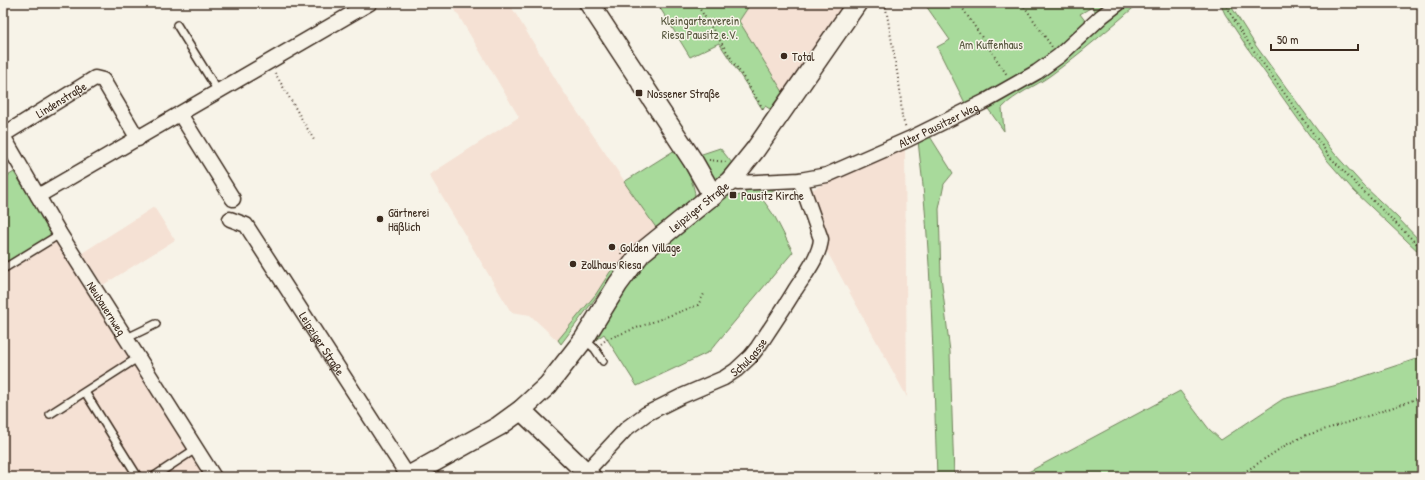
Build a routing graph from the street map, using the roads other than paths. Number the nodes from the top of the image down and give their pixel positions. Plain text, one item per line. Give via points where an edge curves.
1 (370, 3) edge
2 (589, 3) edge
3 (857, 3) edge
4 (1119, 3) edge
5 (177, 24) dead end
6 (218, 91) junction
7 (180, 114) junction
8 (3, 135) edge
9 (138, 139) junction
10 (735, 175) junction
11 (800, 180) junction
12 (38, 196) junction
13 (713, 196) junction
14 (233, 198) dead end
15 (230, 219) dead end
16 (60, 234) junction
17 (3, 268) edge
18 (156, 324) dead end
19 (127, 338) junction
20 (589, 344) junction
21 (139, 357) junction
22 (603, 361) dead end
23 (84, 392) junction
24 (521, 410) junction
25 (50, 414) dead end
26 (197, 448) junction
27 (589, 474) edge
28 (138, 477) edge
29 (153, 477) edge
30 (214, 477) edge
31 (407, 477) edge

1 - 6 street
2 - 13 street via 693,161
3 - 10 street, Leipziger Straße
4 - 11 street, Alter Pausitzer Weg via 1059,56 1015,86 908,139 827,175
5 - 6 lane
6 - 7 street
7 - 9 street
7 - 14 street
8 - 9 street, Lindenstraße via 95,78 103,80
8 - 12 street, Neubauernweg
9 - 12 street
10 - 11 street, Alter Pausitzer Weg via 738,183
10 - 13 street, Leipziger Straße
11 - 27 street, Schulgasse via 821,243 806,272 758,348 724,378 646,414 627,428
12 - 16 street, Neubauernweg
13 - 20 street, Leipziger Straße via 641,253 618,284
15 - 31 street, Leipziger Straße via 246,224
16 - 17 lane
16 - 19 street, Neubauernweg
18 - 19 lane
19 - 21 street, Neubauernweg
20 - 22 lane
20 - 24 street, Leipziger Straße
21 - 23 lane
21 - 26 street, Neubauernweg
23 - 25 lane
23 - 28 lane
24 - 27 street
24 - 31 street, Leipziger Straße via 474,441
26 - 29 lane
26 - 30 street, Neubauernweg

